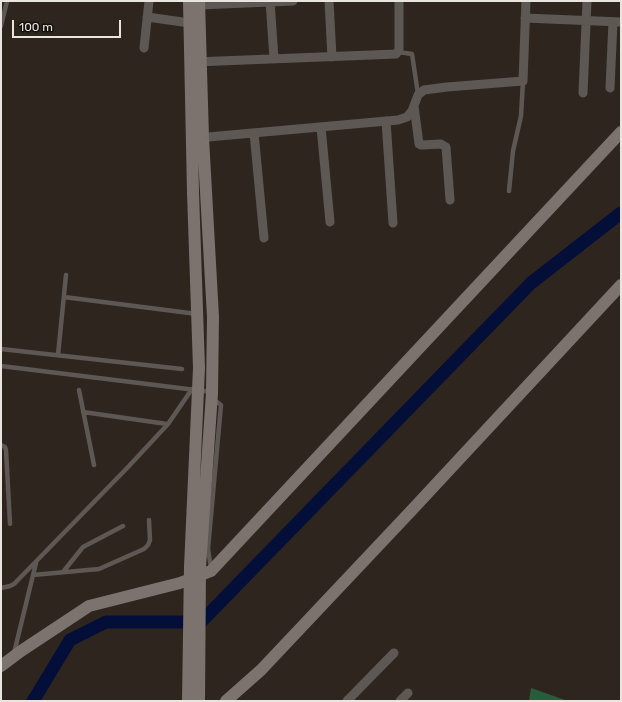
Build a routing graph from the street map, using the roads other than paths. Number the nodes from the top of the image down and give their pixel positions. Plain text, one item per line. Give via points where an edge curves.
1 (7, 1) edge
2 (148, 1) edge
3 (270, 1) edge
4 (292, 1) edge
5 (329, 1) edge
6 (399, 1) edge
7 (526, 1) edge
8 (587, 1) edge
9 (196, 2) edge
10 (147, 18) junction
11 (525, 18) junction
12 (586, 21) junction
13 (617, 22) edge
14 (190, 23) junction
15 (1, 26) edge
16 (144, 48) dead end
17 (398, 52) junction
18 (332, 57) junction
19 (274, 59) junction
20 (195, 62) junction
21 (523, 81) junction
22 (610, 88) dead end
23 (583, 93) dead end
24 (418, 95) junction
25 (414, 106) junction
26 (386, 121) junction
27 (321, 127) junction
28 (621, 132) edge
29 (254, 133) junction
30 (197, 138) junction
31 (509, 191) dead end
32 (450, 200) dead end
33 (330, 222) dead end
34 (393, 223) dead end
35 (264, 238) dead end
36 (66, 275) dead end
37 (621, 285) edge
38 (64, 297) junction
39 (198, 314) junction
40 (1, 349) edge
41 (58, 355) junction
42 (1, 366) edge
43 (182, 369) dead end
44 (79, 390) dead end
45 (196, 390) junction
46 (212, 395) junction
47 (83, 412) junction
48 (167, 424) junction
49 (1, 445) edge
50 (94, 465) dead end
51 (149, 520) dead end
52 (10, 524) dead end
53 (122, 526) dead end
54 (36, 561) junction
55 (200, 568) junction
56 (63, 572) junction
57 (33, 575) junction
58 (1, 588) edge
59 (394, 653) dead end
60 (13, 658) junction
61 (1, 666) edge
62 (408, 693) dead end
63 (188, 701) edge
64 (198, 701) edge
65 (226, 701) edge
66 (347, 701) edge
67 (400, 701) edge

1 - 15 lane
2 - 10 street
3 - 4 street
3 - 9 street
3 - 19 street
5 - 18 street
6 - 17 street
7 - 11 street
8 - 12 street
9 - 14 street
9 - 20 street
10 - 14 street
10 - 16 street
11 - 12 street
11 - 21 street
12 - 13 street
12 - 23 street
13 - 22 street
14 - 20 street
17 - 18 street
17 - 24 lane via 412,54
18 - 19 street
19 - 20 street
20 - 30 street
21 - 24 street via 424,90
21 - 31 lane via 521,116 513,151
24 - 25 street
25 - 26 street via 407,116
25 - 32 street via 419,144 442,144 446,147
26 - 27 street
26 - 34 street
27 - 29 street
27 - 33 street
28 - 55 street
29 - 30 street
29 - 35 street
30 - 39 street
30 - 46 street via 213,317
36 - 38 lane
37 - 65 street via 261,670
38 - 39 lane
38 - 41 lane
39 - 45 street via 200,368
40 - 41 lane
41 - 43 lane
42 - 45 lane
44 - 47 lane
45 - 46 lane
45 - 48 lane
45 - 55 street
46 - 55 street
47 - 48 lane
47 - 50 lane
48 - 54 lane
49 - 52 lane via 6,450
51 - 56 lane via 150,540 144,549 99,569
53 - 56 lane via 83,547
54 - 57 lane
54 - 58 lane via 14,584
55 - 60 street via 180,583 89,606
55 - 63 street, bridge
55 - 64 street, bridge
56 - 57 lane
57 - 60 lane
59 - 66 street
60 - 61 street
62 - 67 street

